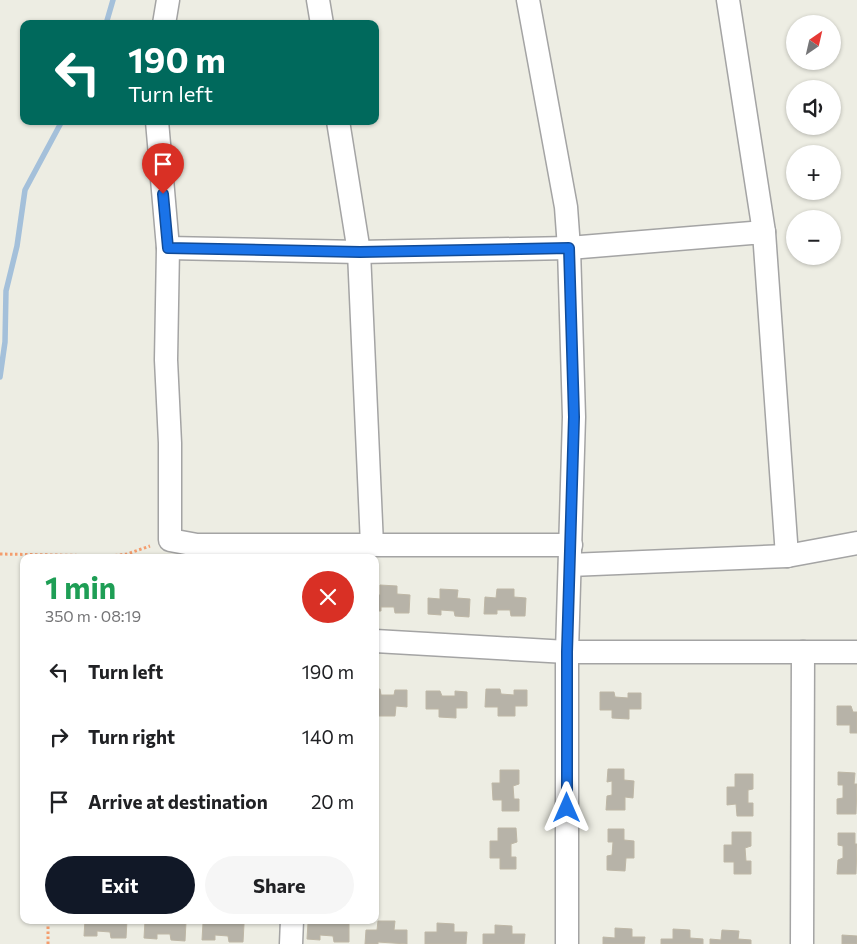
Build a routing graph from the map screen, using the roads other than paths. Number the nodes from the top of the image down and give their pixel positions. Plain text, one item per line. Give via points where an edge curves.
1 (168, 0) edge
2 (318, 0) edge
3 (528, 0) edge
4 (728, 0) edge
5 (165, 20) edge
6 (321, 20) edge
7 (157, 125) edge
8 (339, 125) edge
9 (764, 232) junction
10 (168, 248) junction
11 (569, 248) junction
12 (360, 252) junction
13 (857, 543) edge
14 (372, 545) junction
15 (570, 555) junction
16 (786, 556) junction
17 (379, 641) edge
18 (567, 652) junction
19 (803, 652) junction
20 (857, 652) edge
21 (292, 924) edge
22 (291, 944) edge
23 (566, 944) edge
24 (802, 944) edge

1 - 5 street
2 - 6 street
3 - 11 street via 566,207
4 - 9 street
7 - 10 street
8 - 12 street
9 - 11 street
9 - 16 street
10 - 12 street
10 - 14 street via 166,360 170,540 197,545
11 - 12 street
11 - 15 street via 574,417
12 - 14 street
13 - 16 street
14 - 15 street
15 - 16 street
15 - 18 street
17 - 18 street
18 - 19 street
18 - 23 street
19 - 20 street
19 - 24 street
21 - 22 street

